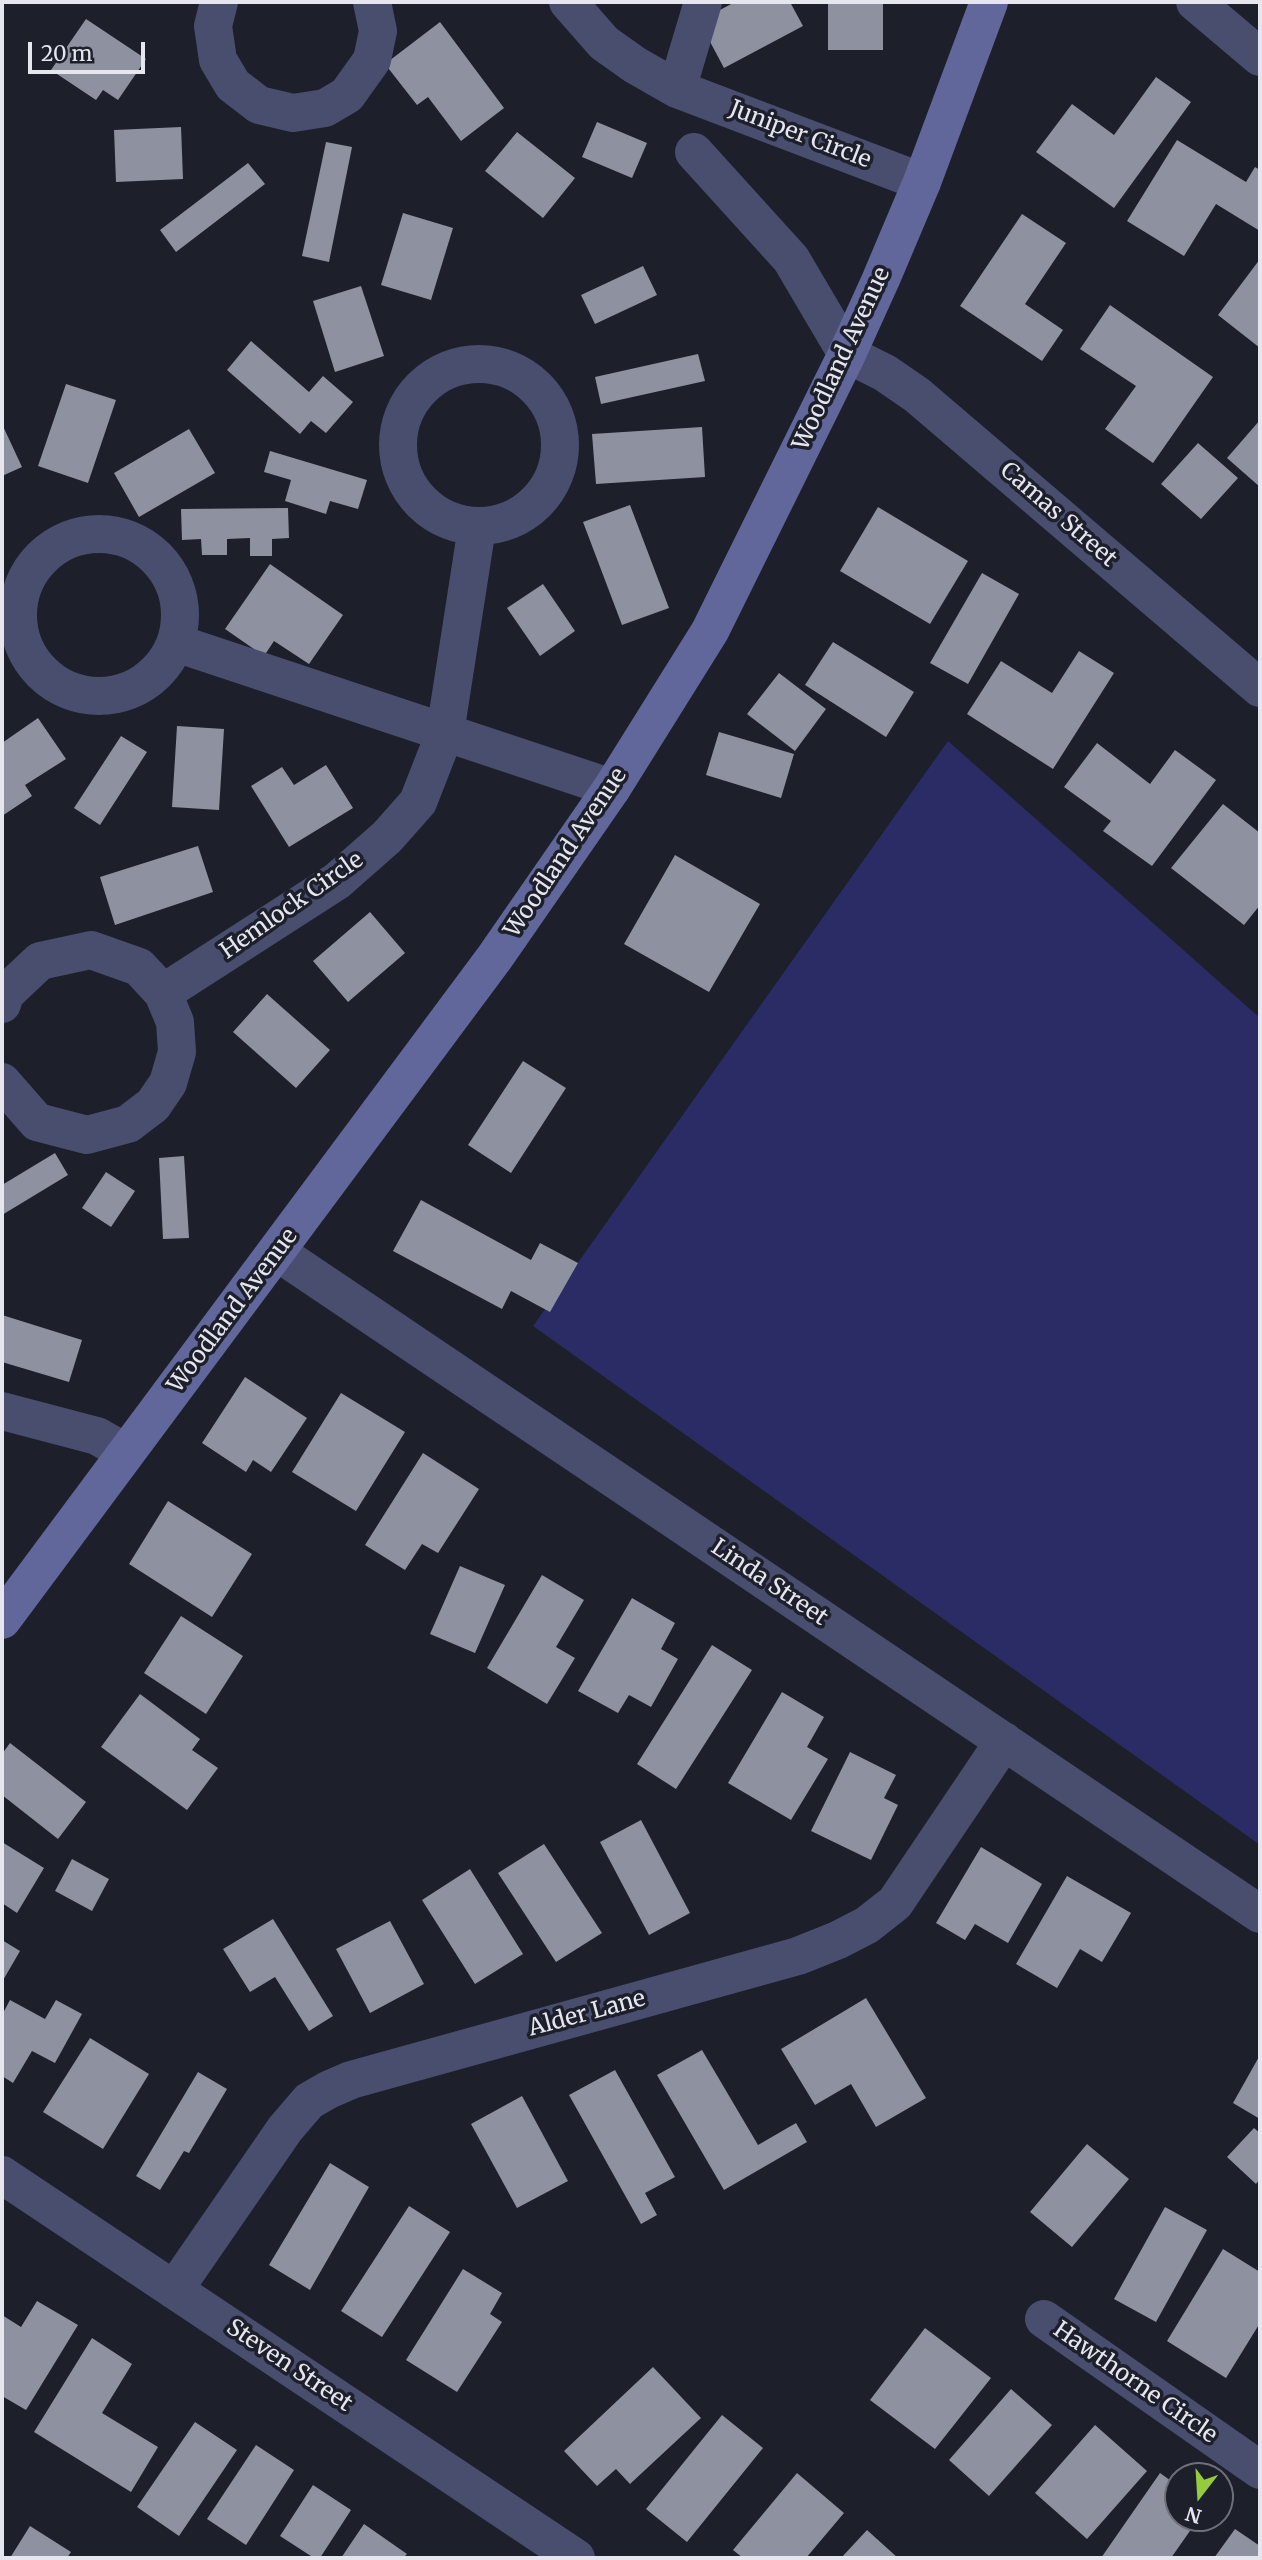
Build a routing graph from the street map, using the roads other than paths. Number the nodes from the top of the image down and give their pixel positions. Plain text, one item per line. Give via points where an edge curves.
1 (219, 2) edge
2 (375, 2) edge
3 (568, 2) edge
4 (703, 2) edge
5 (989, 2) edge
6 (1195, 2) edge
7 (1260, 57) edge
8 (677, 89) junction
9 (694, 152) dead end
10 (922, 182) junction
11 (847, 354) junction
12 (477, 527) junction
13 (176, 643) junction
14 (1260, 688) edge
15 (445, 733) junction
16 (612, 788) junction
17 (163, 993) junction
18 (2, 1004) edge
19 (2, 1082) edge
20 (277, 1252) junction
21 (2, 1411) edge
22 (125, 1452) junction
23 (2, 1620) edge
24 (1004, 1741) junction
25 (1260, 1914) edge
26 (2, 2175) edge
27 (174, 2290) junction
28 (1044, 2319) dead end
29 (1260, 2470) edge
30 (576, 2558) edge

1 - 2 street via 213,26 218,60 233,85 259,105 293,113 325,108 347,95 372,60 378,31
3 - 8 street, Juniper Circle via 604,43
4 - 8 street
5 - 10 street, Woodland Avenue
6 - 7 street
8 - 10 street, Juniper Circle
9 - 11 street via 791,259
10 - 11 street, Woodland Avenue
11 - 14 street, Camas Street via 917,395
11 - 16 street, Woodland Avenue via 710,631
12 - 12 street via 510,521 531,508 556,473 562,444 553,409 528,379 499,365 472,363 445,370 419,389 402,416 397,440 402,473 417,498 443,518
12 - 15 street, Hemlock Circle
13 - 13 street via 181,614 172,579 148,549 118,535 91,533 65,540 38,559 22,586 17,610 22,643 37,668 62,688 98,697 129,691 150,678
13 - 15 street
15 - 16 street
15 - 17 street, Hemlock Circle via 418,802 387,837 337,881
16 - 20 street, Woodland Avenue via 495,957
17 - 18 street via 139,967 91,950 40,961 5,994
17 - 19 street via 175,1021 177,1052 168,1083 153,1105 128,1124 87,1135 37,1122
20 - 22 street, Woodland Avenue
20 - 24 street, Linda Street
21 - 22 street via 97,1436
22 - 23 street, Woodland Avenue
24 - 25 street, Linda Street
24 - 27 street, Alder Lane via 895,1903 867,1925 798,1956 351,2080 309,2101
26 - 27 street, Steven Street
27 - 30 street, Steven Street
28 - 29 street, Hawthorne Circle

